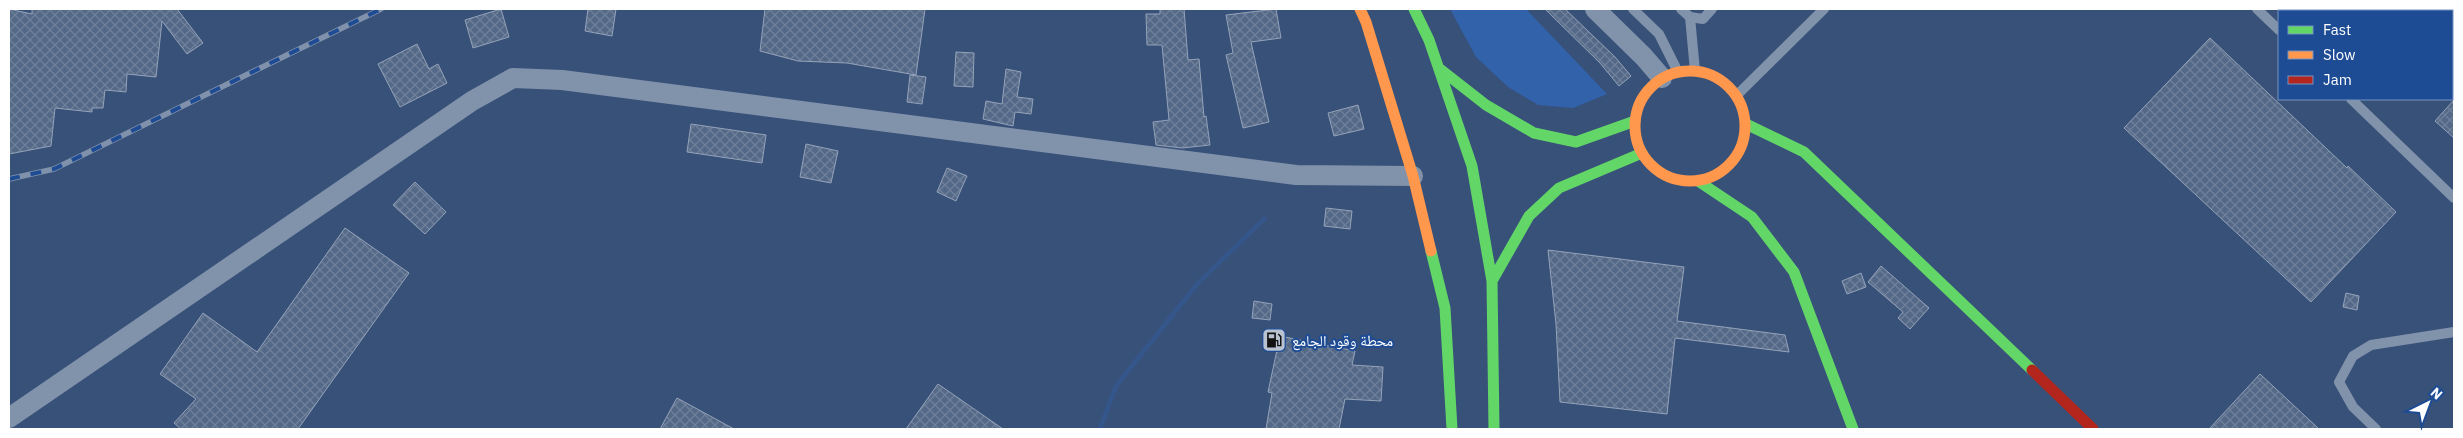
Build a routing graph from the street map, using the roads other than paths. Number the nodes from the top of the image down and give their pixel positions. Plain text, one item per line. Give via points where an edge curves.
1 (1360, 9) edge
2 (1414, 9) edge
3 (1595, 9) edge
4 (1634, 9) edge
5 (1681, 9) edge
6 (1712, 9) edge
7 (1824, 9) edge
8 (2257, 9) edge
9 (1690, 17) junction
10 (2278, 29) edge
11 (1440, 69) junction
12 (1694, 70) junction
13 (1670, 75) junction
14 (1737, 95) junction
15 (2352, 100) edge
16 (1635, 121) junction
17 (1746, 124) junction
18 (1642, 153) junction
19 (1413, 176) junction
20 (1698, 181) junction
21 (2454, 198) edge
22 (1492, 281) junction
23 (2454, 332) edge
24 (9, 418) edge
25 (1452, 429) edge
26 (1494, 429) edge
27 (1853, 429) edge
28 (2093, 429) edge
29 (2376, 429) edge

1 - 19 main road
2 - 11 main road
3 - 13 street via 1644,57
4 - 13 lane via 1659,34
5 - 9 lane
6 - 9 lane via 1702,19
7 - 14 lane
8 - 10 lane
9 - 12 lane
11 - 16 main road via 1486,105 1534,133 1576,142
11 - 22 main road via 1472,166
12 - 13 main road
12 - 14 main road via 1718,78
13 - 16 main road via 1648,89 1639,104
14 - 17 main road
15 - 21 lane
16 - 18 main road via 1636,138
17 - 20 main road via 1738,155 1727,168
17 - 28 main road via 1804,152
18 - 20 main road via 1652,166 1666,175 1681,181
18 - 22 main road via 1559,188 1529,216
19 - 24 street via 1296,175 562,80 513,78 472,101
19 - 25 main road via 1445,308
20 - 27 main road via 1752,217 1794,272
22 - 26 main road
23 - 29 lane via 2370,345 2353,356 2339,382 2353,407

